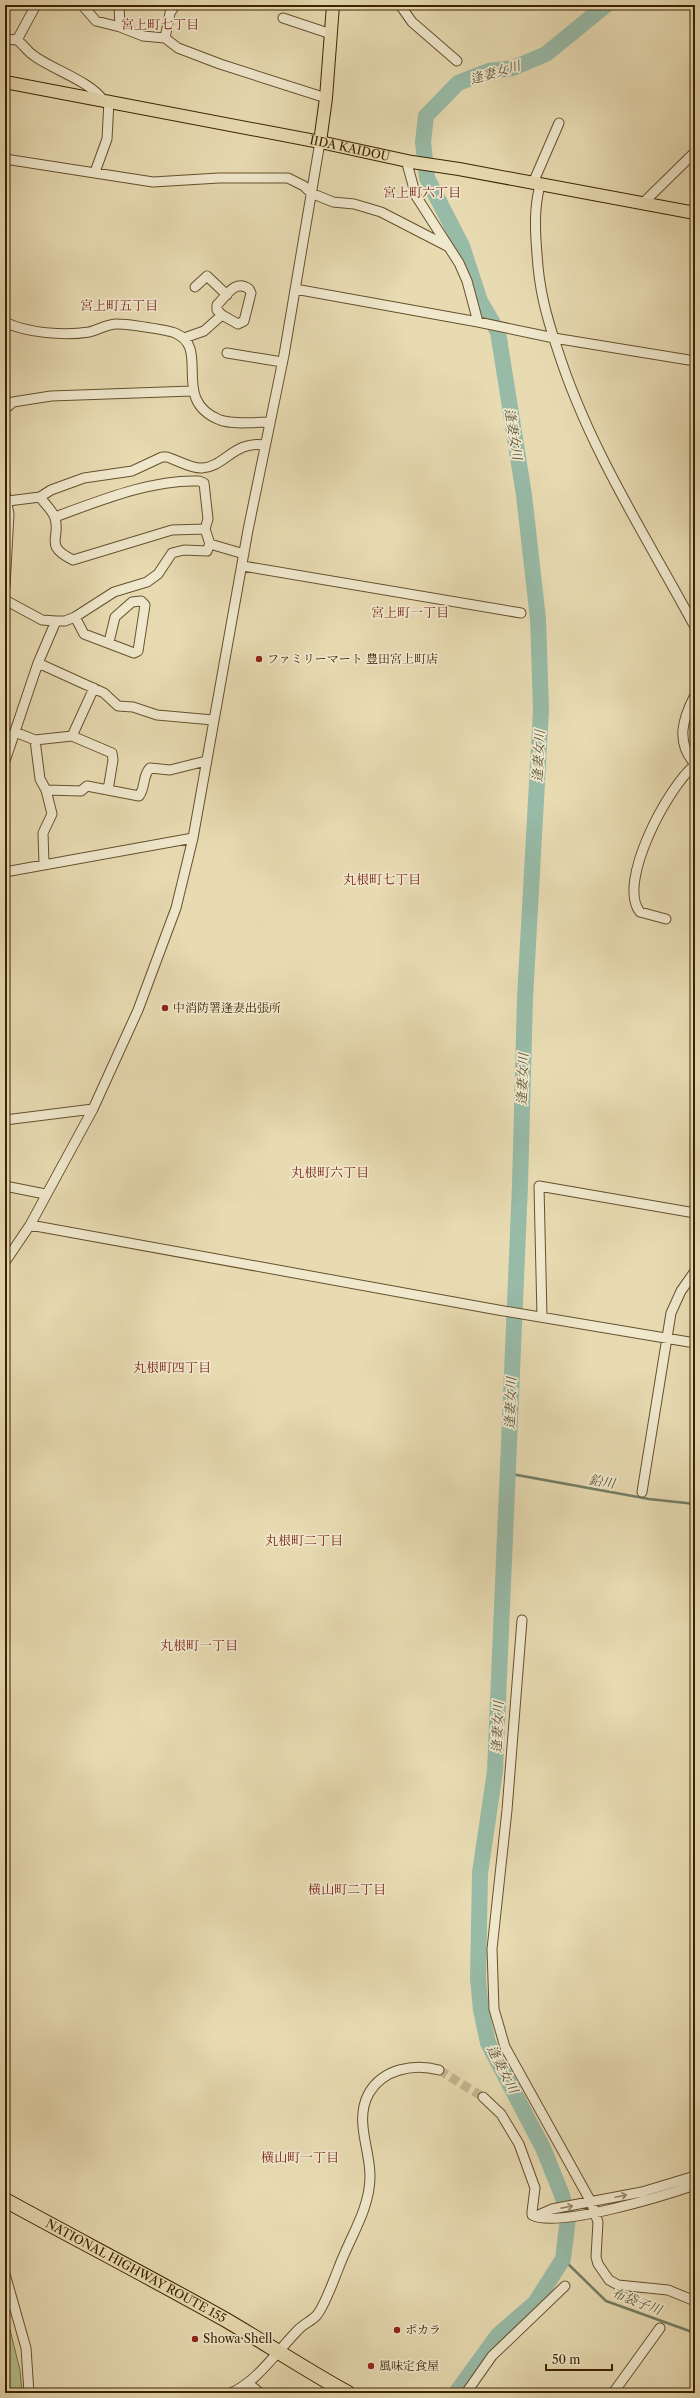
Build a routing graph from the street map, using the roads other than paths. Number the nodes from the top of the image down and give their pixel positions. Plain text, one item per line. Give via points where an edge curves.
1 (36, 5) edge
2 (82, 5) edge
3 (119, 5) edge
4 (175, 5) edge
5 (333, 5) edge
6 (400, 5) edge
7 (283, 18) dead end
8 (120, 27) junction
9 (331, 34) junction
10 (165, 38) junction
11 (5, 39) edge
12 (17, 40) junction
13 (457, 61) dead end
14 (5, 82) edge
15 (326, 98) junction
16 (106, 101) junction
17 (559, 123) dead end
18 (320, 142) junction
19 (695, 152) edge
20 (5, 159) edge
21 (409, 161) junction
22 (95, 172) junction
23 (536, 184) junction
24 (311, 193) junction
25 (643, 203) junction
26 (695, 212) edge
27 (447, 246) junction
28 (195, 287) dead end
29 (295, 289) junction
30 (227, 295) junction
31 (222, 315) junction
32 (5, 322) edge
33 (480, 323) junction
34 (184, 338) junction
35 (554, 338) junction
36 (227, 353) dead end
37 (695, 361) edge
38 (282, 362) junction
39 (192, 391) junction
40 (5, 409) edge
41 (269, 422) junction
42 (264, 445) junction
43 (7, 497) edge
44 (40, 497) junction
45 (55, 517) junction
46 (205, 529) junction
47 (210, 544) junction
48 (244, 554) junction
49 (242, 566) junction
50 (5, 587) edge
51 (5, 600) edge
52 (521, 613) dead end
53 (75, 617) junction
54 (56, 621) junction
55 (695, 627) edge
56 (109, 642) dead end
57 (38, 663) junction
58 (94, 688) junction
59 (695, 695) edge
60 (213, 720) junction
61 (15, 732) junction
62 (72, 736) junction
63 (34, 740) junction
64 (5, 761) edge
65 (206, 761) junction
66 (695, 764) edge
67 (46, 790) junction
68 (108, 790) junction
69 (193, 838) junction
70 (44, 864) junction
71 (5, 872) edge
72 (666, 919) dead end
73 (93, 1109) junction
74 (5, 1120) edge
75 (5, 1186) edge
76 (45, 1194) junction
77 (695, 1213) edge
78 (30, 1225) junction
79 (5, 1262) edge
80 (695, 1272) edge
81 (542, 1317) junction
82 (666, 1338) junction
83 (695, 1343) edge
84 (642, 1492) dead end
85 (522, 1620) dead end
86 (439, 2070) tunnel mouth
87 (483, 2097) tunnel mouth
88 (695, 2176) edge
89 (695, 2185) edge
90 (5, 2200) edge
91 (587, 2203) junction
92 (591, 2212) junction
93 (535, 2217) junction
94 (5, 2274) edge
95 (565, 2286) dead end
96 (695, 2301) edge
97 (660, 2328) dead end
98 (277, 2351) junction
99 (248, 2383) junction
100 (29, 2393) edge
101 (231, 2393) edge
102 (260, 2393) edge
103 (348, 2393) edge
104 (466, 2393) edge
105 (613, 2393) edge

1 - 12 street
2 - 8 street via 96,21
3 - 8 street
4 - 10 street via 170,13
5 - 9 main road
6 - 13 street via 412,22
7 - 9 street
8 - 10 street via 143,36
9 - 15 main road
10 - 15 street via 178,48 220,64
11 - 12 street
12 - 16 street via 32,55 61,69
14 - 16 main road, IIDA KAIDOU
15 - 18 main road
16 - 18 main road, IIDA KAIDOU
16 - 22 street via 107,140
17 - 23 street
18 - 21 main road, IIDA KAIDOU
18 - 24 street
19 - 25 street
20 - 22 street
21 - 23 main road, IIDA KAIDOU
21 - 27 street via 416,196
22 - 24 street via 152,182 219,178 288,178 304,186
23 - 25 main road, IIDA KAIDOU
23 - 35 street via 535,228 539,284
24 - 27 street via 333,202 373,209
24 - 29 street
25 - 26 main road, IIDA KAIDOU
27 - 33 street via 467,281
28 - 30 street via 207,276
29 - 33 street
29 - 38 street
30 - 31 street via 217,305 217,310
30 - 31 street via 237,285 245,286 251,293 244,321 238,324
31 - 34 street via 204,331
32 - 34 street via 26,330 73,333 89,332 118,324 174,333
33 - 35 street
34 - 39 street via 192,350
35 - 37 street
35 - 55 street via 571,392 595,446
36 - 38 street
38 - 41 street
39 - 40 street via 52,396 13,402
39 - 41 street via 201,405 219,419
41 - 42 street
42 - 44 street via 244,446 207,467 200,468 162,457 132,471 71,481
42 - 48 street
43 - 44 street
43 - 50 street
44 - 45 street
45 - 46 street via 56,547 73,560 172,530
45 - 46 street via 164,482 199,481 204,483 206,488 208,518
46 - 47 street
47 - 48 street
47 - 53 street via 207,551 172,552 158,574 147,582 114,592
48 - 49 street
49 - 52 street
49 - 60 street
51 - 54 street via 42,620
53 - 54 street
53 - 56 street via 84,634 134,653 138,651 145,605 132,602 115,617
54 - 57 street
57 - 58 street
57 - 61 street
58 - 60 street via 118,706 133,707 157,715
58 - 62 street
59 - 66 street via 685,716 682,732 683,745
60 - 65 street
61 - 63 street
61 - 64 street
62 - 63 street
62 - 68 street via 112,753
63 - 67 street via 40,779
65 - 68 street via 170,770 150,768 146,772 143,791 139,796
65 - 69 street
66 - 72 street via 676,784 662,805 642,852 634,890 634,901 640,912
67 - 68 street via 80,791 87,786
67 - 70 street via 52,814 44,833
69 - 70 street
69 - 73 street via 176,908 158,958 138,1010
70 - 71 street
73 - 74 street via 75,1109
73 - 76 street
75 - 76 street
76 - 78 street
77 - 81 street via 540,1186
78 - 79 street
78 - 81 street
80 - 82 street via 681,1291 671,1313
81 - 82 street
82 - 83 street
82 - 84 street
85 - 91 street via 507,1810 492,1949 494,2009 505,2047
86 - 98 street via 425,2066 392,2072 369,2093 362,2118 364,2143 369,2154 370,2176 368,2195 361,2217 317,2316 302,2326
87 - 93 street via 501,2114 519,2144 535,2188 532,2215
91 -> 88 street via 642,2192
89 - 92 street via 658,2197
90 - 98 highway, NATIONAL HIGHWAY ROUTE 155
91 - 92 street
93 -> 91 street via 552,2209
92 - 93 street via 560,2219
92 - 96 street via 598,2222 596,2257 609,2280 618,2285 668,2290
94 - 100 street via 26,2348
95 - 104 street via 492,2356
97 - 105 street
98 - 99 street
98 - 103 highway, NATIONAL HIGHWAY ROUTE 155
99 - 101 street
99 - 102 street

